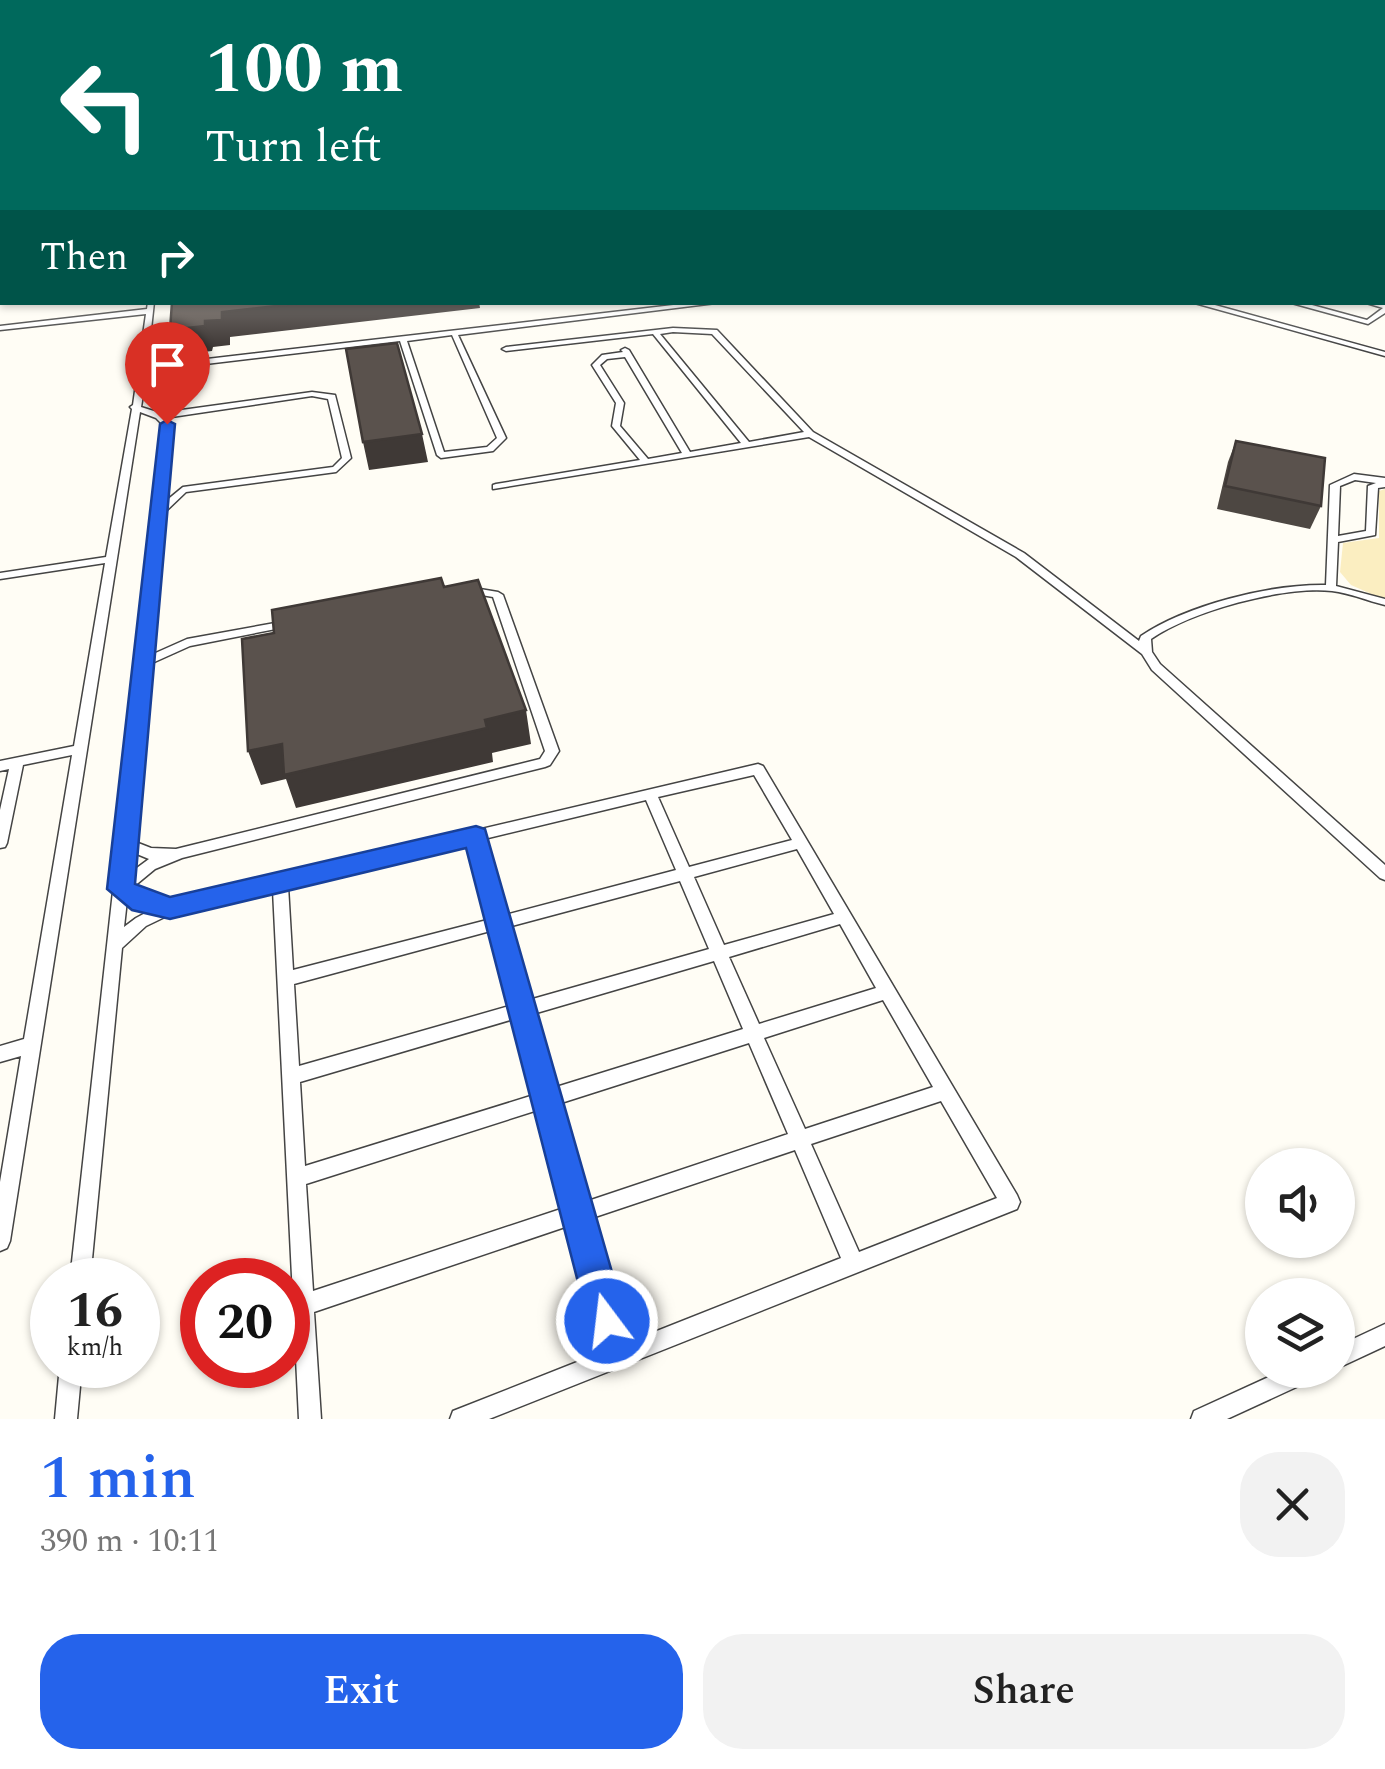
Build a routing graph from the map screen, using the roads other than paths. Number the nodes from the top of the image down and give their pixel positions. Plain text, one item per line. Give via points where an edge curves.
1 (697, 305) edge
2 (1205, 305) edge
3 (1230, 305) edge
4 (1303, 305) edge
5 (151, 307) edge
6 (1385, 308) edge
7 (0, 328) edge
8 (655, 332) junction
9 (455, 335) junction
10 (618, 336) junction
11 (404, 339) junction
12 (1385, 346) edge
13 (506, 349) dead end
14 (626, 354) junction
15 (1385, 354) edge
16 (143, 369) junction
17 (134, 407) junction
18 (159, 416) junction
19 (810, 434) junction
20 (747, 445) junction
21 (688, 455) junction
22 (646, 462) junction
23 (1385, 482) edge
24 (496, 487) dead end
25 (160, 510) junction
26 (1333, 540) junction
27 (111, 559) junction
28 (0, 576) edge
29 (1331, 588) junction
30 (458, 592) edge
31 (1385, 602) edge
32 (303, 621) edge
33 (147, 639) junction
34 (187, 643) junction
35 (1146, 652) junction
36 (144, 662) junction
37 (80, 748) junction
38 (17, 762) junction
39 (0, 766) edge
40 (650, 794) junction
41 (4, 805) edge
42 (476, 836) junction
43 (0, 843) edge
44 (802, 843) junction
45 (126, 844) junction
46 (179, 853) junction
47 (684, 874) junction
48 (1385, 874) edge
49 (280, 882) junction
50 (121, 889) junction
51 (170, 908) junction
52 (844, 917) junction
53 (500, 922) junction
54 (115, 945) junction
55 (720, 953) junction
56 (286, 979) junction
57 (888, 991) junction
58 (524, 1010) junction
59 (755, 1033) junction
60 (32, 1045) junction
61 (0, 1054) edge
62 (291, 1076) junction
63 (945, 1091) junction
64 (547, 1099) junction
65 (801, 1138) junction
66 (297, 1178) junction
67 (578, 1213) junction
68 (0, 1241) edge
69 (82, 1258) edge
70 (301, 1258) edge
71 (854, 1264) junction
72 (310, 1303) edge
73 (1385, 1335) edge
74 (1355, 1349) edge
75 (617, 1358) junction
76 (69, 1388) edge
77 (308, 1388) edge
78 (1269, 1388) edge
79 (66, 1419) edge
80 (310, 1419) edge
81 (461, 1419) edge
82 (1202, 1419) edge

1 - 9 lane
2 - 15 lane
3 - 12 lane
4 - 6 lane via 1368,322
5 - 7 lane
5 - 16 lane
8 - 10 lane
8 - 19 lane via 714,332
8 - 20 lane
9 - 11 lane
9 - 11 lane via 502,438 490,449 441,455
10 - 13 lane
10 - 14 lane
11 - 16 lane
14 - 21 lane
14 - 22 lane via 596,365 620,403 616,426
16 - 17 lane
17 - 18 lane
17 - 27 lane
18 - 25 lane via 167,424
18 - 25 lane via 312,394 332,397 347,458 336,469 183,490
19 - 20 lane
19 - 35 lane via 1020,555
20 - 21 lane
21 - 22 lane
22 - 24 lane
23 - 26 lane via 1373,486 1371,534
23 - 26 lane via 1354,477 1335,485
25 - 33 lane
26 - 29 lane
27 - 28 lane
27 - 37 lane
29 - 31 lane
29 - 35 lane via 1197,610 1154,630 1145,638
30 - 46 lane via 478,588 498,595 552,751 545,762
32 - 34 lane
33 - 34 lane
33 - 36 lane
34 - 36 lane
35 - 48 lane
36 - 45 lane
37 - 38 lane
37 - 60 lane
38 - 39 lane
38 - 41 lane
40 - 42 lane
40 - 44 lane via 758,769
40 - 47 lane
41 - 43 lane
42 - 49 lane
42 - 53 lane
44 - 47 lane
44 - 52 lane
45 - 46 lane via 150,854
45 - 50 lane
46 - 50 lane via 150,865
47 - 53 lane
47 - 55 lane
49 - 51 lane
49 - 56 lane
50 - 51 lane
50 - 54 lane
51 - 54 lane
52 - 55 lane
52 - 57 lane
53 - 56 lane
53 - 58 lane
54 - 69 lane
55 - 58 lane
55 - 59 lane
56 - 62 lane
57 - 59 lane
57 - 63 lane
58 - 62 lane
58 - 64 lane
59 - 64 lane
59 - 65 lane
60 - 61 lane
60 - 68 lane
62 - 66 lane
63 - 65 lane
63 - 71 lane via 1010,1202
64 - 66 lane
64 - 67 lane
65 - 67 lane
65 - 71 lane
66 - 70 lane
67 - 72 lane
67 - 75 lane
71 - 75 lane
73 - 74 lane
75 - 81 lane
76 - 79 lane
77 - 80 lane
78 - 82 lane

